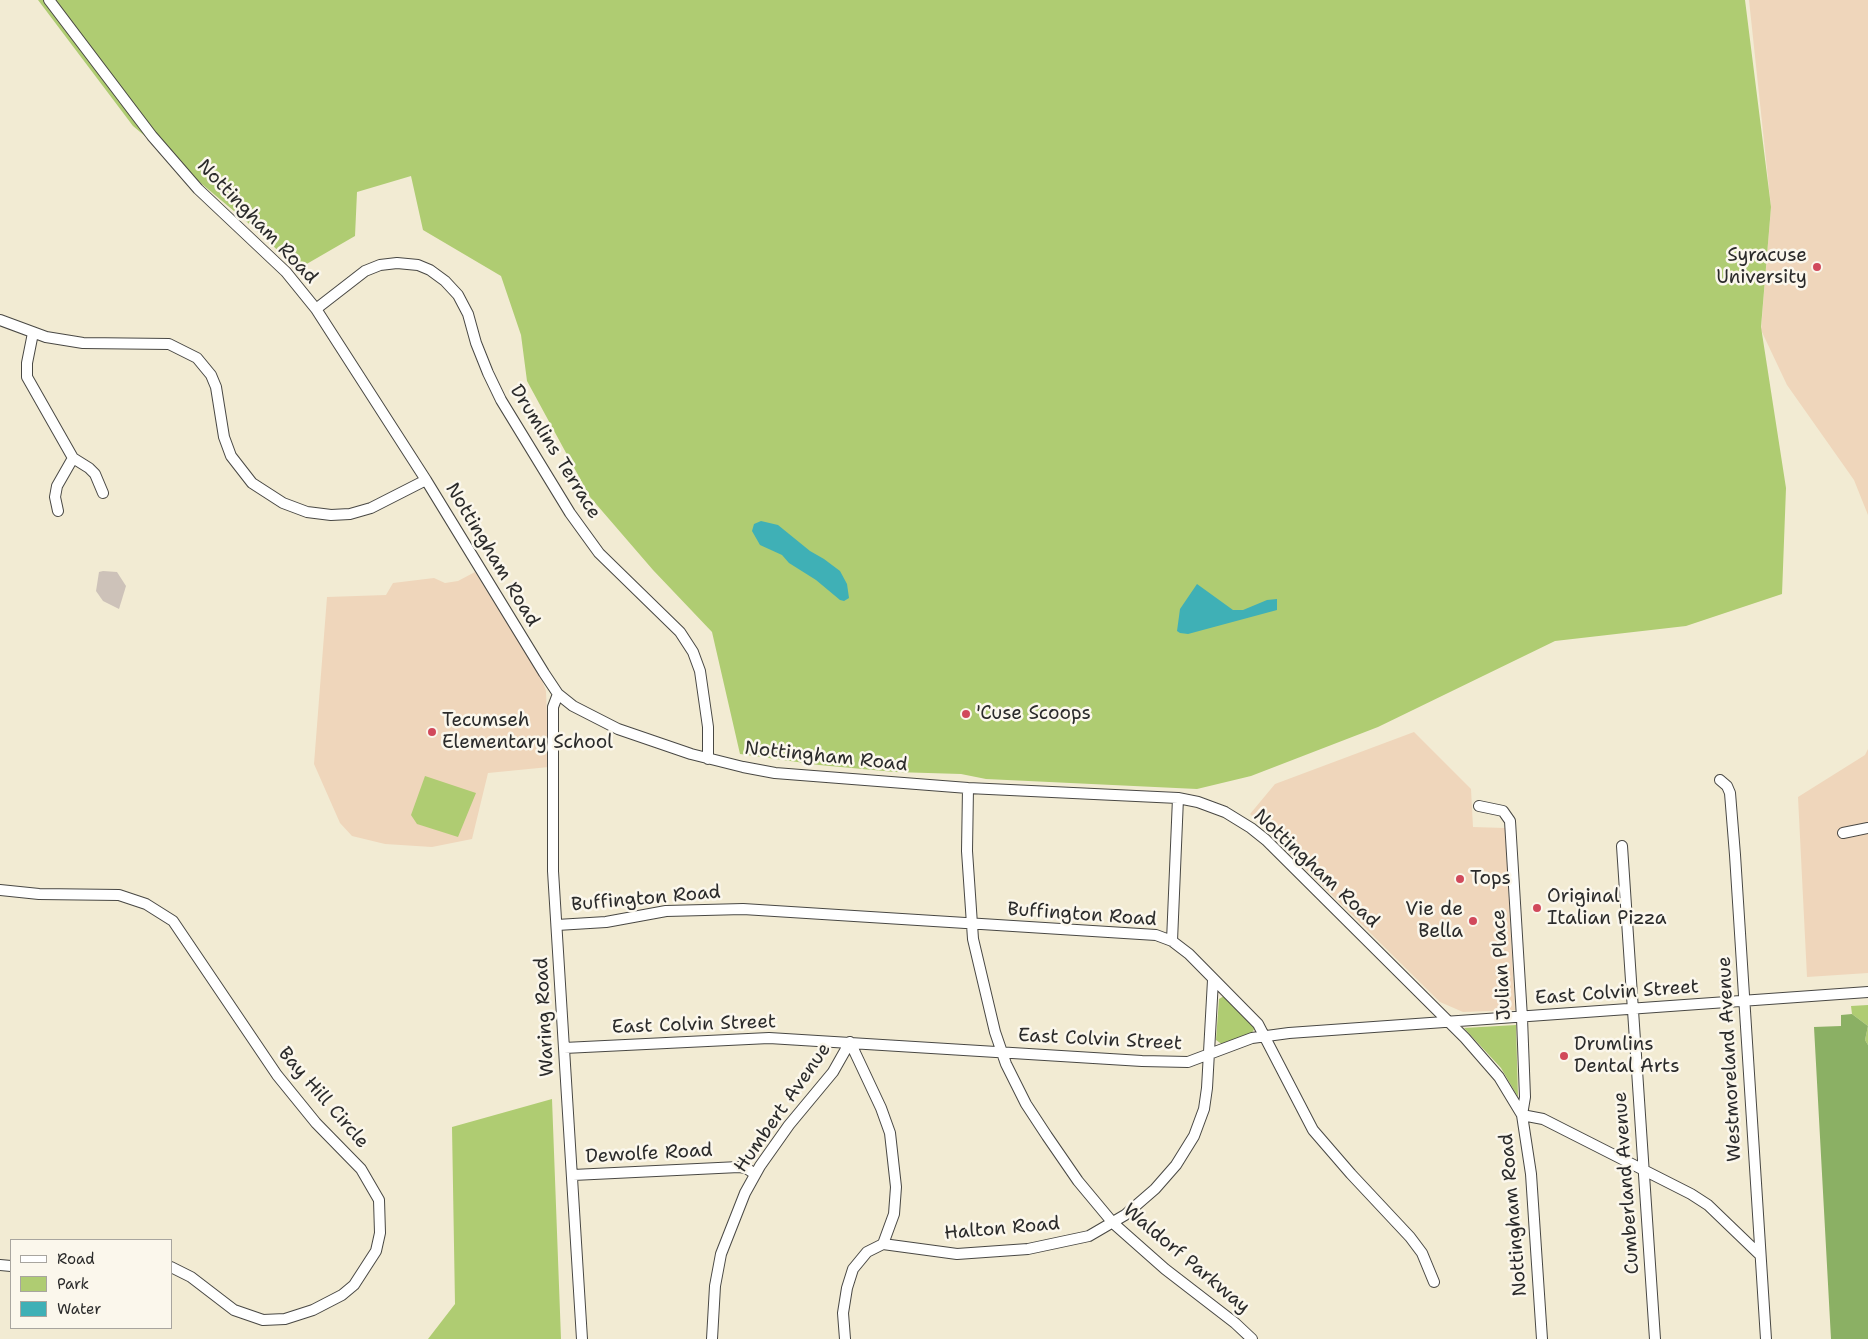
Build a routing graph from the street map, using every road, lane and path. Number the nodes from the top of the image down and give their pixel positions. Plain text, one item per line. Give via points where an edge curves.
1 (49, 0) edge
2 (316, 309) junction
3 (0, 320) edge
4 (33, 333) junction
5 (73, 458) junction
6 (426, 480) junction
7 (103, 493) dead end
8 (58, 511) dead end
9 (558, 694) junction
10 (708, 759) junction
11 (1720, 780) dead end
12 (968, 788) junction
13 (1178, 798) junction
14 (1479, 806) dead end
15 (1868, 828) edge
16 (1843, 833) dead end
17 (1622, 846) dead end
18 (0, 890) edge
19 (971, 923) junction
20 (556, 925) junction
21 (1172, 941) junction
22 (1213, 980) junction
23 (1868, 992) edge
24 (1745, 1001) junction
25 (1633, 1010) junction
26 (1522, 1018) junction
27 (1447, 1022) junction
28 (1266, 1036) junction
29 (850, 1042) junction
30 (564, 1048) junction
31 (1001, 1053) junction
32 (1210, 1055) junction
33 (1522, 1114) junction
34 (1643, 1170) junction
35 (755, 1174) junction
36 (572, 1175) junction
37 (1113, 1223) junction
38 (883, 1244) junction
39 (1760, 1255) junction
40 (172, 1268) edge
41 (1434, 1282) dead end
42 (582, 1339) edge
43 (712, 1339) edge
44 (844, 1339) edge
45 (1252, 1339) edge
46 (1542, 1339) edge
47 (1655, 1339) edge
48 (1766, 1339) edge

1 - 2 street, Nottingham Road via 152,136 198,189 286,272
2 - 6 street, Nottingham Road
2 - 10 street, Drumlins Terrace via 347,284 380,265 397,263 418,265 445,281 458,295 501,400 570,512 599,553 680,632 693,652 700,671 707,718
3 - 4 street
4 - 5 street via 27,377
4 - 6 street via 83,343 169,344 197,358 216,387 224,437 231,456 252,483 283,503 307,512 350,514 372,508
5 - 7 street via 95,474
5 - 8 street via 57,486
6 - 9 street, Nottingham Road
9 - 10 street, Nottingham Road via 589,716 618,729
9 - 20 street, Waring Road via 553,707
10 - 12 street, Nottingham Road via 775,773
11 - 24 street, Westmoreland Avenue via 1730,793
12 - 13 street, Nottingham Road
12 - 19 street, Waldorf Parkway
13 - 21 street
13 - 27 street, Nottingham Road via 1226,812 1251,828
14 - 26 street, Julian Place via 1502,811 1510,821
15 - 16 street
17 - 25 street, Cumberland Avenue
18 - 40 street, Bay Hill Circle via 119,895 146,904 173,921 277,1075 316,1123 361,1169 379,1200 378,1242 358,1279 342,1295 294,1316 275,1320 254,1318 234,1310 191,1277
19 - 20 street, Buffington Road via 700,909 666,911 606,922
19 - 21 street, Buffington Road via 1156,935
19 - 31 street, Waldorf Parkway
20 - 30 street, Waring Road
21 - 22 street, Buffington Road
22 - 28 street, Buffington Road
22 - 32 street, Halton Road
23 - 24 street, East Colvin Street
24 - 25 street, East Colvin Street
24 - 39 street, Westmoreland Avenue
25 - 26 street, East Colvin Street
25 - 34 street, Cumberland Avenue
26 - 27 street, East Colvin Street
26 - 33 street, Julian Place via 1525,1096
27 - 28 street, East Colvin Street
27 - 33 street, Nottingham Road via 1499,1077
28 - 32 street, East Colvin Street via 1252,1038
28 - 41 street, Buffington Road via 1313,1130 1410,1236 1422,1253
29 - 30 street, East Colvin Street via 769,1038
29 - 31 street, East Colvin Street
29 - 35 street, Humbert Avenue via 832,1072
29 - 38 street via 881,1108 892,1148 896,1187 894,1214
30 - 36 street, Waring Road
31 - 32 street, East Colvin Street via 1188,1062
31 - 37 street, Waldorf Parkway via 1026,1104 1047,1136
32 - 37 street, Halton Road via 1204,1109 1194,1136 1176,1165 1155,1189
33 - 34 street via 1543,1119
33 - 46 street, Nottingham Road via 1531,1174
34 - 39 street via 1708,1206
34 - 47 street, Cumberland Avenue
35 - 36 street, Dewolfe Road via 739,1167
35 - 43 street, Humbert Avenue via 721,1254
36 - 42 street, Waring Road
37 - 38 street, Halton Road via 1089,1236 1028,1249 957,1254
37 - 45 street, Waldorf Parkway
38 - 44 street via 867,1252 853,1269 843,1313
39 - 48 street, Westmoreland Avenue

